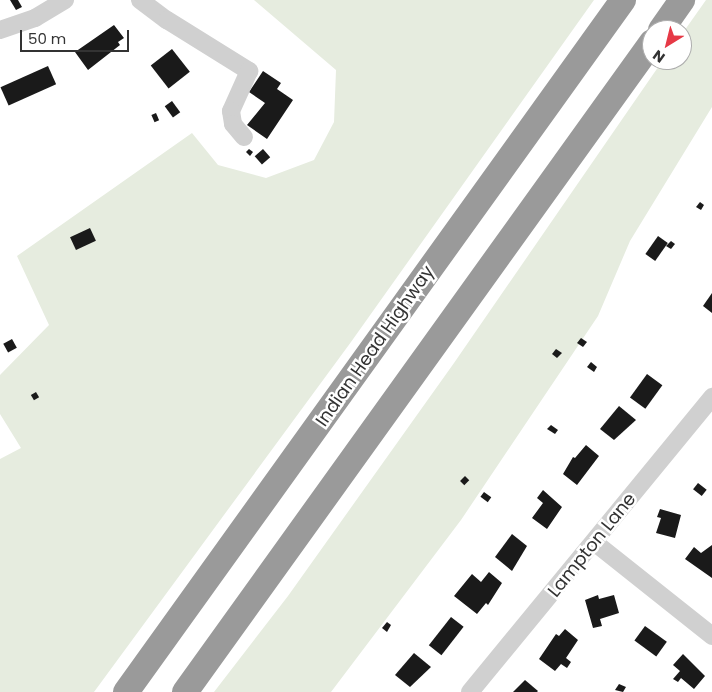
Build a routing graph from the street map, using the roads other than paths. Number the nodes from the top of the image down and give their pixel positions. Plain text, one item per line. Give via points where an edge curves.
1 (65, 0) edge
2 (140, 0) edge
3 (623, 0) edge
4 (682, 0) edge
5 (667, 20) edge
6 (0, 30) edge
7 (642, 56) edge
8 (244, 137) dead end
9 (712, 397) edge
10 (594, 542) junction
11 (712, 636) edge
12 (126, 692) edge
13 (185, 692) edge
14 (470, 692) edge

1 - 6 street via 34,18
2 - 8 street via 249,71 231,111 234,124
3 - 12 highway, Indian Head Highway
4 - 5 highway
7 - 13 highway
9 - 10 street, Lampton Lane
10 - 11 street
10 - 14 street, Lampton Lane

